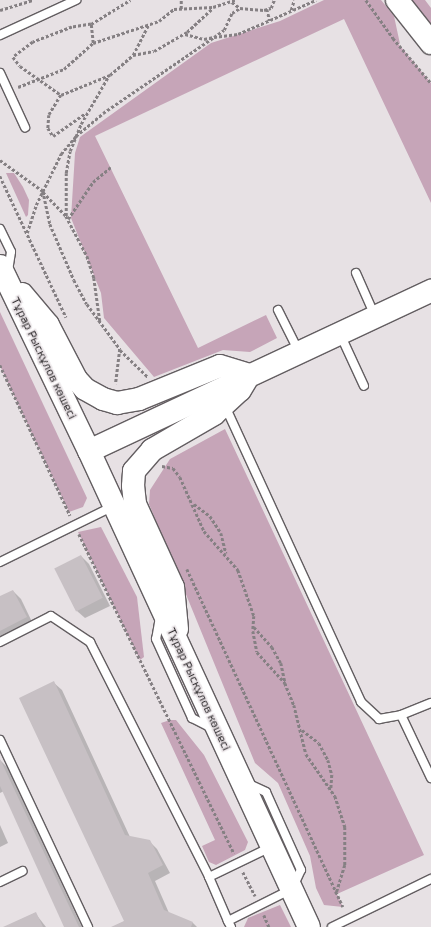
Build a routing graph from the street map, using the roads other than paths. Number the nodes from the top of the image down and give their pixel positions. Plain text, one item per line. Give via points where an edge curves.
1 (76, 0) edge
2 (397, 0) edge
3 (0, 35) edge
4 (431, 43) edge
5 (0, 73) edge
6 (25, 127) dead end
7 (0, 229) edge
8 (356, 273) dead end
9 (2, 276) edge
10 (431, 290) edge
11 (278, 310) dead end
12 (375, 316) junction
13 (340, 333) junction
14 (299, 352) junction
15 (249, 376) junction
16 (364, 386) dead end
17 (225, 405) junction
18 (89, 451) junction
19 (114, 506) junction
20 (0, 562) edge
21 (162, 610) junction
22 (0, 642) edge
23 (179, 647) junction
24 (431, 703) edge
25 (401, 715) junction
26 (218, 731) junction
27 (0, 740) edge
28 (431, 778) edge
29 (241, 780) junction
30 (272, 846) junction
31 (23, 871) dead end
32 (209, 877) junction
33 (431, 878) edge
34 (0, 882) edge
35 (292, 889) junction
36 (230, 924) edge
37 (88, 927) edge
38 (309, 927) edge
39 (332, 927) edge

1 - 3 lane
2 - 4 street
5 - 6 lane
7 - 9 lane via 11,252
8 - 12 lane
9 - 15 street via 27,299 48,325 76,379 85,389 103,399 117,403 139,399 220,366
9 - 18 street, Тұрар Рысқұлов көшесі
10 - 12 street
11 - 14 lane
12 - 13 street
13 - 14 street
13 - 16 lane
14 - 15 street
15 - 17 street
15 - 18 street
17 - 23 street via 204,422 152,450 134,471 132,486 135,504 162,559 172,587
17 - 25 lane via 361,702 379,718
18 - 19 street, Тұрар Рысқұлов көшесі
19 - 20 lane
19 - 21 street, Тұрар Рысқұлов көшесі
21 - 23 street, Тұрар Рысқұлов көшесі
21 - 26 lane via 156,638 192,718
22 - 32 lane via 51,616 90,642
23 - 26 street, Тұрар Рысқұлов көшесі
24 - 25 lane
25 - 28 lane
26 - 29 street, Тұрар Рысқұлов көшесі
27 - 37 lane
29 - 30 street, Тұрар Рысқұлов көшесі
29 - 35 lane via 266,792 301,870
30 - 32 lane
30 - 35 street, Тұрар Рысқұлов көшесі
31 - 34 lane
32 - 36 lane
33 - 39 lane
35 - 36 lane via 259,905
35 - 38 street, Тұрар Рысқұлов көшесі

